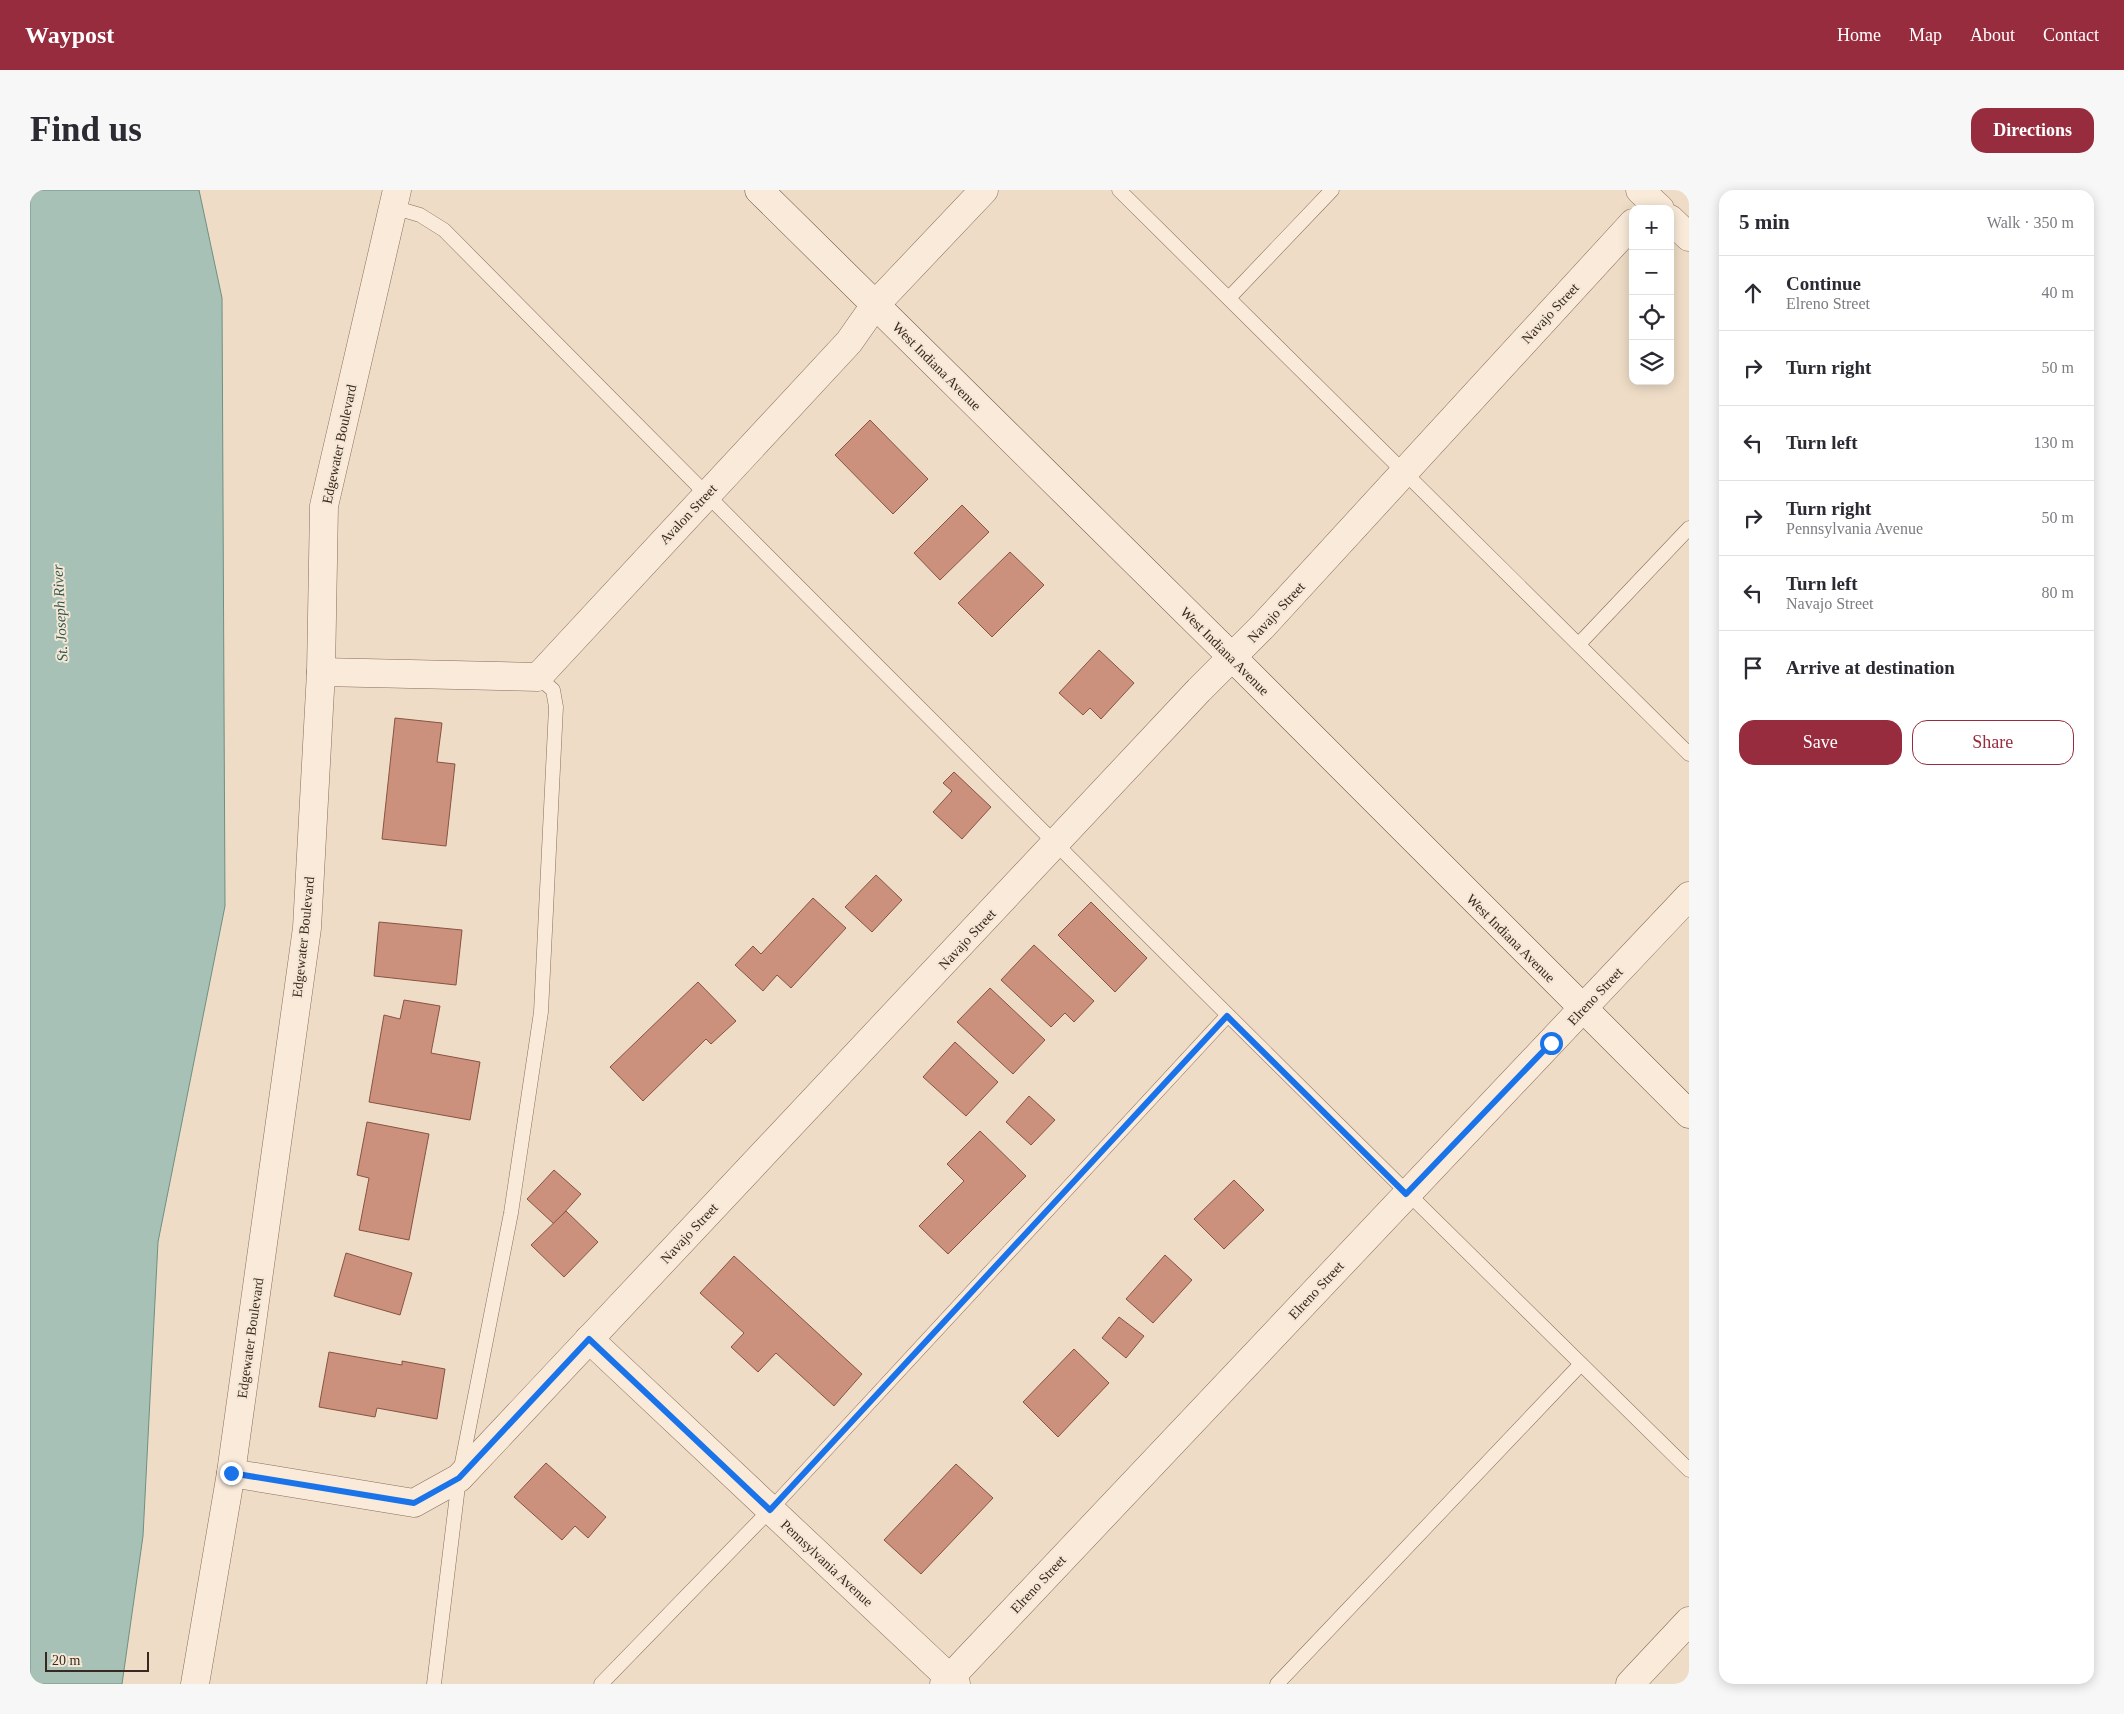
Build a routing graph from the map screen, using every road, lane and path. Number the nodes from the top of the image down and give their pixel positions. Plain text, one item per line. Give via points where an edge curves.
1 (759, 190) edge
2 (984, 190) edge
3 (1119, 190) edge
4 (1332, 190) edge
5 (395, 198) edge
6 (1655, 203) edge
7 (1629, 227) edge
8 (1689, 237) edge
9 (1229, 298) junction
10 (875, 305) junction
11 (1404, 472) junction
12 (706, 494) junction
13 (1689, 528) edge
14 (1579, 644) junction
15 (1233, 658) junction
16 (321, 672) junction
17 (538, 676) junction
18 (1689, 754) edge
19 (1055, 845) junction
20 (1689, 896) edge
21 (1583, 1010) junction
22 (1227, 1016) junction
23 (1689, 1114) edge
24 (1406, 1194) junction
25 (589, 1339) junction
26 (1581, 1364) junction
27 (1689, 1470) edge
28 (231, 1473) junction
29 (459, 1478) junction
30 (770, 1510) junction
31 (1689, 1620) edge
32 (950, 1682) edge
33 (195, 1684) edge
34 (434, 1684) edge
35 (600, 1684) edge
36 (1277, 1684) edge
37 (1630, 1684) edge

1 - 10 street, West Indiana Avenue
2 - 10 street, Avalon Street
3 - 9 lane
4 - 9 lane
5 - 12 lane via 444,230
5 - 16 street, Edgewater Boulevard via 324,506
6 - 8 street
7 - 11 street, Navajo Street
9 - 11 lane
10 - 12 street, Avalon Street via 849,342
10 - 15 street, West Indiana Avenue
11 - 14 lane
11 - 15 street, Navajo Street
12 - 17 street, Avalon Street
12 - 19 lane
13 - 14 lane
14 - 18 lane
15 - 19 street, Navajo Street
15 - 21 street, West Indiana Avenue
16 - 17 street
16 - 28 street, Edgewater Boulevard via 307,928
17 - 29 lane via 553,690 556,707 541,1012 511,1213
19 - 22 lane
19 - 25 street, Navajo Street
20 - 21 street, Elreno Street
21 - 23 street, West Indiana Avenue
21 - 24 street, Elreno Street
22 - 24 lane
22 - 30 lane
24 - 26 lane
24 - 32 street, Elreno Street
25 - 29 street, Navajo Street
25 - 30 street, Pennsylvania Avenue
26 - 27 lane
26 - 36 lane
28 - 29 street, Navajo Street via 414,1503
28 - 33 street, Edgewater Boulevard
29 - 34 lane
30 - 32 street, Pennsylvania Avenue
30 - 35 lane
31 - 37 street

